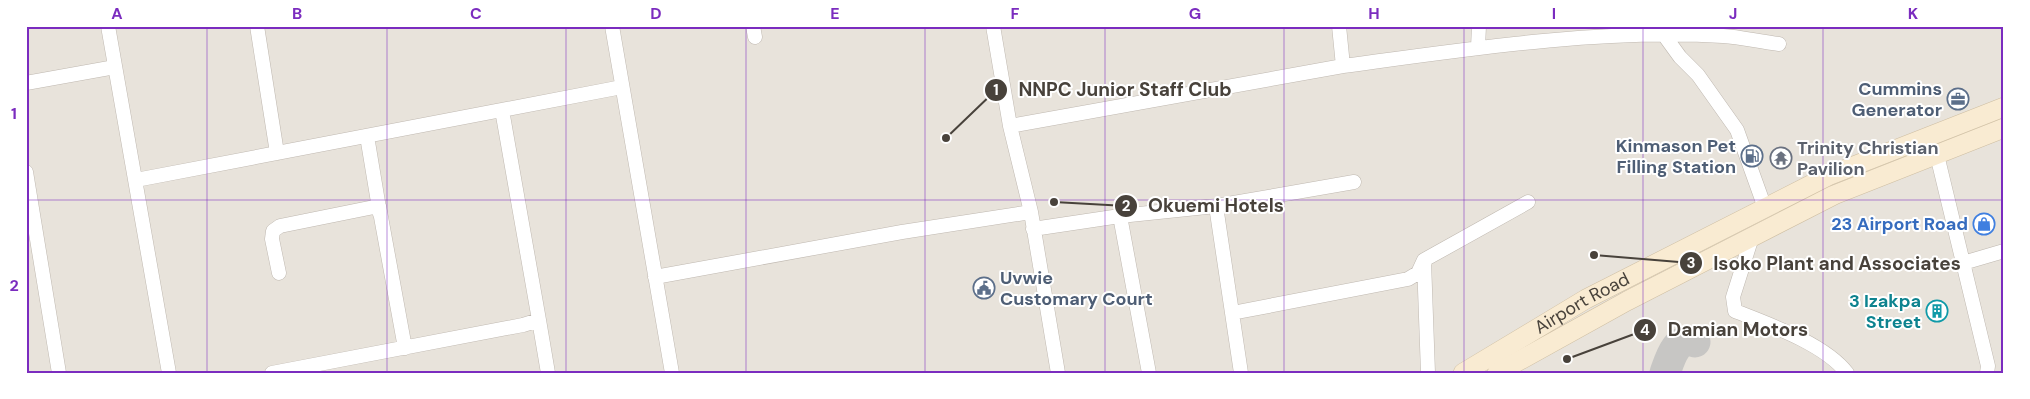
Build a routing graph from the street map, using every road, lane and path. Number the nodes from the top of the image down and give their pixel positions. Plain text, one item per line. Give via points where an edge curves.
1 (108, 26) edge
2 (257, 26) edge
3 (612, 26) edge
4 (993, 26) edge
5 (1339, 26) edge
6 (1480, 26) edge
7 (1664, 35) junction
8 (1779, 44) dead end
9 (1478, 48) junction
10 (1343, 66) junction
11 (116, 67) junction
12 (26, 83) edge
13 (622, 87) junction
14 (2004, 107) edge
15 (502, 110) junction
16 (1010, 126) junction
17 (2004, 128) edge
18 (367, 136) junction
19 (277, 153) junction
20 (1936, 155) junction
21 (26, 172) edge
22 (136, 180) junction
23 (1354, 182) dead end
24 (1528, 202) dead end
25 (1216, 206) junction
26 (1765, 208) junction
27 (1030, 212) junction
28 (1120, 216) junction
29 (382, 221) junction
30 (1033, 229) junction
31 (1752, 237) junction
32 (2004, 251) edge
33 (1424, 260) junction
34 (1962, 263) junction
35 (279, 273) dead end
36 (655, 276) junction
37 (1232, 313) junction
38 (539, 320) junction
39 (1532, 342) junction
40 (405, 348) junction
41 (58, 373) edge
42 (169, 373) edge
43 (272, 373) edge
44 (548, 373) edge
45 (672, 373) edge
46 (1058, 373) edge
47 (1149, 373) edge
48 (1241, 373) edge
49 (1428, 373) edge
50 (1463, 373) edge
51 (1497, 373) edge
52 (1847, 373) edge
53 (1987, 373) edge

1 - 11 street
2 - 19 street
3 - 13 street
4 - 16 street
5 - 10 street
6 - 9 street
7 - 8 street via 1724,36
7 - 9 street via 1640,34
7 - 26 street via 1698,75 1737,130
9 - 10 street
10 - 16 street
11 - 12 street
11 - 22 street
13 - 15 street
13 - 36 street
14 - 26 main road, Airport Road via 1828,176
15 - 18 street
15 - 38 street
16 - 27 street
17 - 20 main road, Airport Road
18 - 19 street
18 - 29 street
19 - 22 street
20 - 31 main road, Airport Road via 1834,195
20 - 34 street
21 - 41 street
22 - 42 street
23 - 25 street
24 - 33 street
25 - 28 street
25 - 37 street
26 - 39 main road, Airport Road via 1586,299
27 - 30 street
27 - 36 street
28 - 30 street
28 - 47 street
29 - 35 street via 378,206 280,226 272,239
29 - 40 street
30 - 46 street
31 - 39 main road, Airport Road
31 - 52 street via 1733,296 1734,311 1815,347
32 - 34 street
33 - 37 street via 1418,273 1408,279
33 - 49 street
34 - 53 street via 1988,366
36 - 45 street
37 - 48 street
38 - 40 street
38 - 44 street
39 - 50 main road, Airport Road
39 - 51 main road, Airport Road
40 - 43 street

